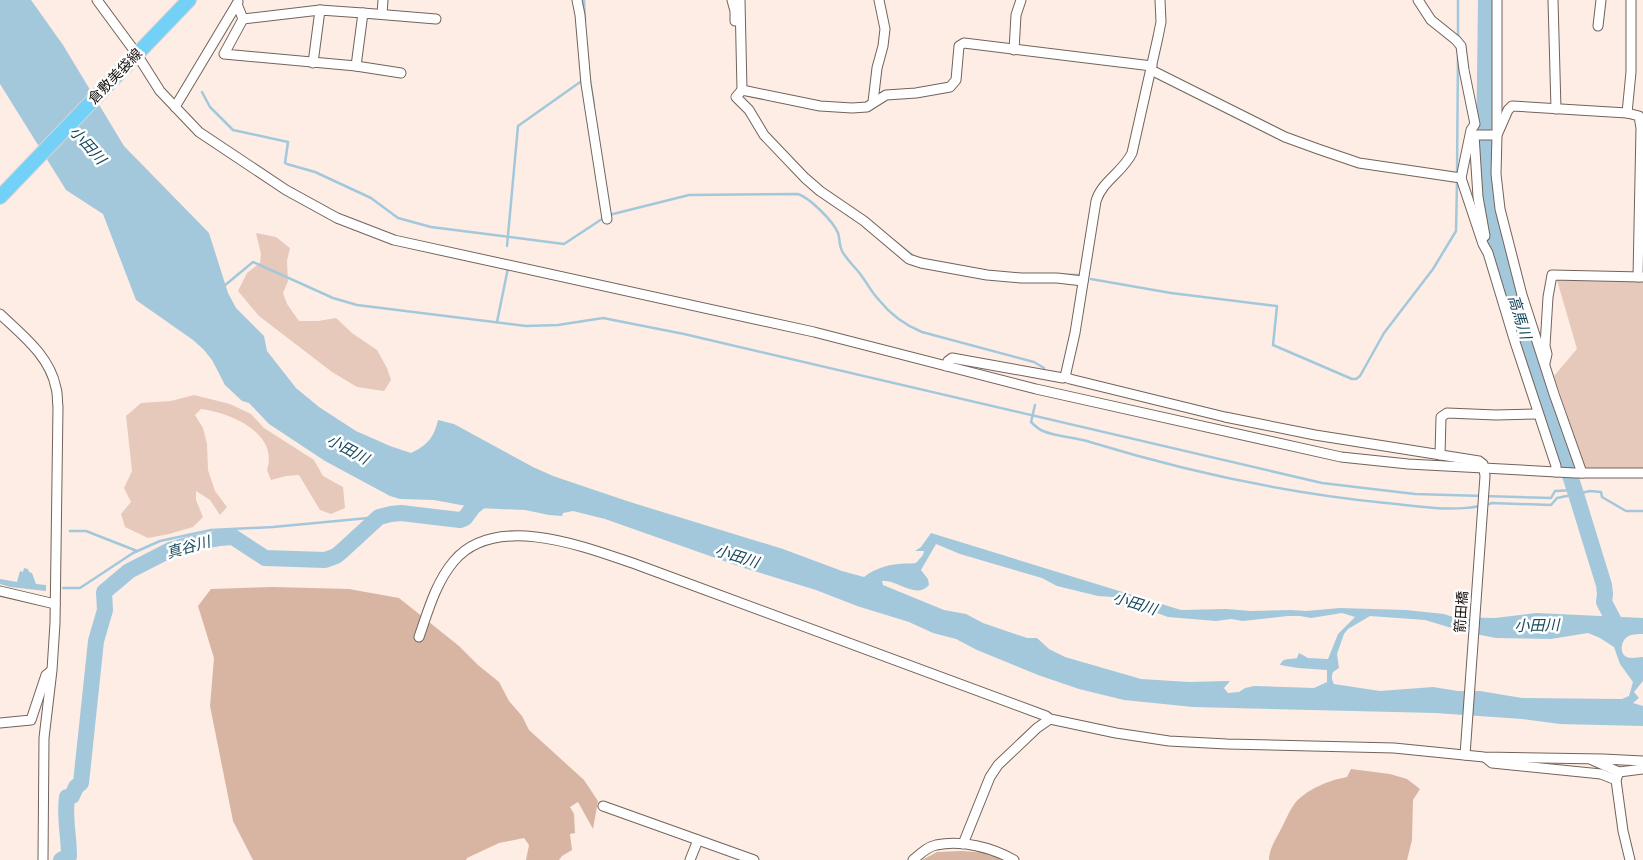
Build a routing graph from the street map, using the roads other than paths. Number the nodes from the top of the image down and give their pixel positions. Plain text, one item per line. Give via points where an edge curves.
1 (97, 0) edge
2 (189, 0) edge
3 (383, 0) edge
4 (577, 0) edge
5 (732, 0) edge
6 (740, 0) edge
7 (879, 0) edge
8 (1021, 0) edge
9 (1160, 0) edge
10 (1418, 0) edge
11 (1497, 0) edge
12 (1553, 0) edge
13 (1601, 0) edge
14 (1631, 0) edge
15 (238, 2) edge
16 (320, 10) junction
17 (363, 13) junction
18 (382, 14) junction
19 (436, 19) dead end
20 (243, 20) junction
21 (1598, 26) dead end
22 (1014, 50) junction
23 (133, 57) junction
24 (313, 63) junction
25 (356, 66) junction
26 (740, 68) junction
27 (1152, 68) junction
28 (401, 72) dead end
29 (742, 90) junction
30 (872, 102) junction
31 (176, 107) junction
32 (1556, 109) junction
33 (1627, 112) junction
34 (1475, 124) junction
35 (1477, 135) junction
36 (1494, 135) junction
37 (1461, 178) junction
38 (0, 197) edge
39 (606, 217) dead end
40 (1488, 253) junction
41 (1641, 277) edge
42 (1083, 281) junction
43 (0, 314) edge
44 (946, 366) junction
45 (1544, 366) junction
46 (1065, 377) junction
47 (1538, 414) junction
48 (1440, 455) junction
49 (1485, 472) junction
50 (1558, 472) junction
51 (1578, 473) junction
52 (1643, 473) edge
53 (0, 591) edge
54 (55, 604) junction
55 (419, 637) dead end
56 (52, 670) junction
57 (1050, 720) junction
58 (0, 723) edge
59 (1465, 753) junction
60 (1484, 757) junction
61 (1591, 759) junction
62 (1643, 761) edge
63 (1643, 770) edge
64 (1618, 776) junction
65 (603, 806) dead end
66 (698, 840) junction
67 (963, 844) junction
68 (43, 860) edge
69 (690, 860) edge
70 (754, 860) edge
71 (913, 860) edge
72 (1014, 860) edge
73 (1630, 860) edge

1 - 23 street
2 - 23 main road, 倉敷美袋線
3 - 18 street
4 - 39 street
5 - 26 street via 735,47
6 - 26 street
7 - 30 street via 885,29
8 - 22 street via 1016,15
9 - 27 street via 1161,22
10 - 34 street via 1431,20 1461,46
11 - 36 street
12 - 32 street
13 - 21 street
14 - 33 street via 1631,72
15 - 20 street
15 - 31 street
16 - 17 street
16 - 20 street
16 - 24 street
17 - 18 street
17 - 25 street
18 - 19 street
20 - 24 street via 224,54
22 - 27 street
22 - 30 street via 961,44 956,80 950,87 886,95
23 - 31 street
23 - 38 main road, 倉敷美袋線
24 - 25 street
25 - 28 street
26 - 29 street
27 - 37 street via 1285,137 1318,150 1359,163
27 - 42 street via 1130,158 1100,190 1096,201
29 - 30 street via 820,106 867,107
29 - 42 street via 736,98 749,110 764,135 805,178 909,259 977,274
31 - 44 street via 199,132 286,190 337,218 394,240 862,343
32 - 33 street
32 - 36 street via 1512,106
33 - 41 street via 1639,116 1641,128
34 - 35 street
34 - 37 street
35 - 36 street
35 - 40 street via 1478,197
36 - 45 street via 1500,209
37 - 40 street
40 - 47 street
41 - 45 street via 1552,275
42 - 46 street
43 - 54 street via 45,361 56,388
44 - 46 street via 952,358
44 - 49 street via 1340,456
45 - 51 street
46 - 48 street via 1225,417
47 - 48 street via 1447,413 1441,417
47 - 50 street
48 - 49 street via 1479,461
49 - 50 street
49 - 59 street, 箭田橋
50 - 51 street
51 - 52 street
53 - 54 street
54 - 56 street
55 - 57 street via 437,588 462,553 487,540 530,536 586,547 638,565
56 - 58 street via 46,675 31,720
56 - 68 street via 44,738
57 - 59 street via 1168,741
57 - 67 street via 998,765
59 - 60 street
60 - 61 street
60 - 64 street via 1492,763
61 - 62 street
61 - 64 street
63 - 64 street
64 - 73 street via 1623,831
65 - 66 street
66 - 69 street
66 - 70 street
67 - 71 street via 936,845
67 - 72 street via 991,849

